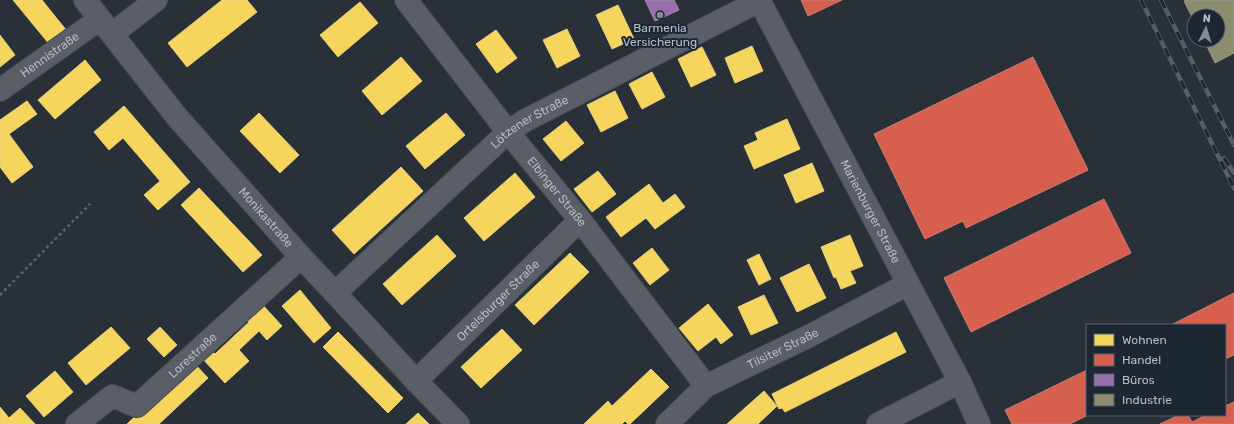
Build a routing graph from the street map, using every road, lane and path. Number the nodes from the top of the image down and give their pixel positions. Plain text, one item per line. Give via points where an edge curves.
1 (85, 0) edge
2 (156, 0) edge
3 (406, 0) edge
4 (759, 1) edge
5 (106, 27) junction
6 (0, 90) edge
7 (508, 132) junction
8 (90, 204) dead end
9 (580, 220) junction
10 (301, 257) junction
11 (908, 284) junction
12 (336, 293) junction
13 (0, 295) edge
14 (416, 381) junction
15 (960, 382) junction
16 (706, 386) junction
17 (77, 424) edge
18 (458, 424) edge
19 (667, 424) edge
20 (878, 424) edge
21 (979, 424) edge

1 - 5 street, Monikastraße
2 - 5 street, Hennistraße
3 - 7 street, Elbinger Straße
4 - 7 street, Lötzener Straße via 526,120
4 - 11 street, Marienburger Straße
5 - 6 street, Hennistraße
5 - 10 street, Monikastraße via 177,117
7 - 9 street, Elbinger Straße
7 - 12 street, Lötzener Straße
8 - 13 path
9 - 14 street, Ortelsburger Straße
9 - 16 street, Elbinger Straße
10 - 12 street, Monikastraße
10 - 17 street, Lorestraße via 137,406 112,396
11 - 15 street, Marienburger Straße
11 - 16 street, Tilsiter Straße
12 - 14 street, Monikastraße
14 - 18 street, Monikastraße
15 - 20 street
15 - 21 street, Marienburger Straße
16 - 19 street, Tilsiter Straße

